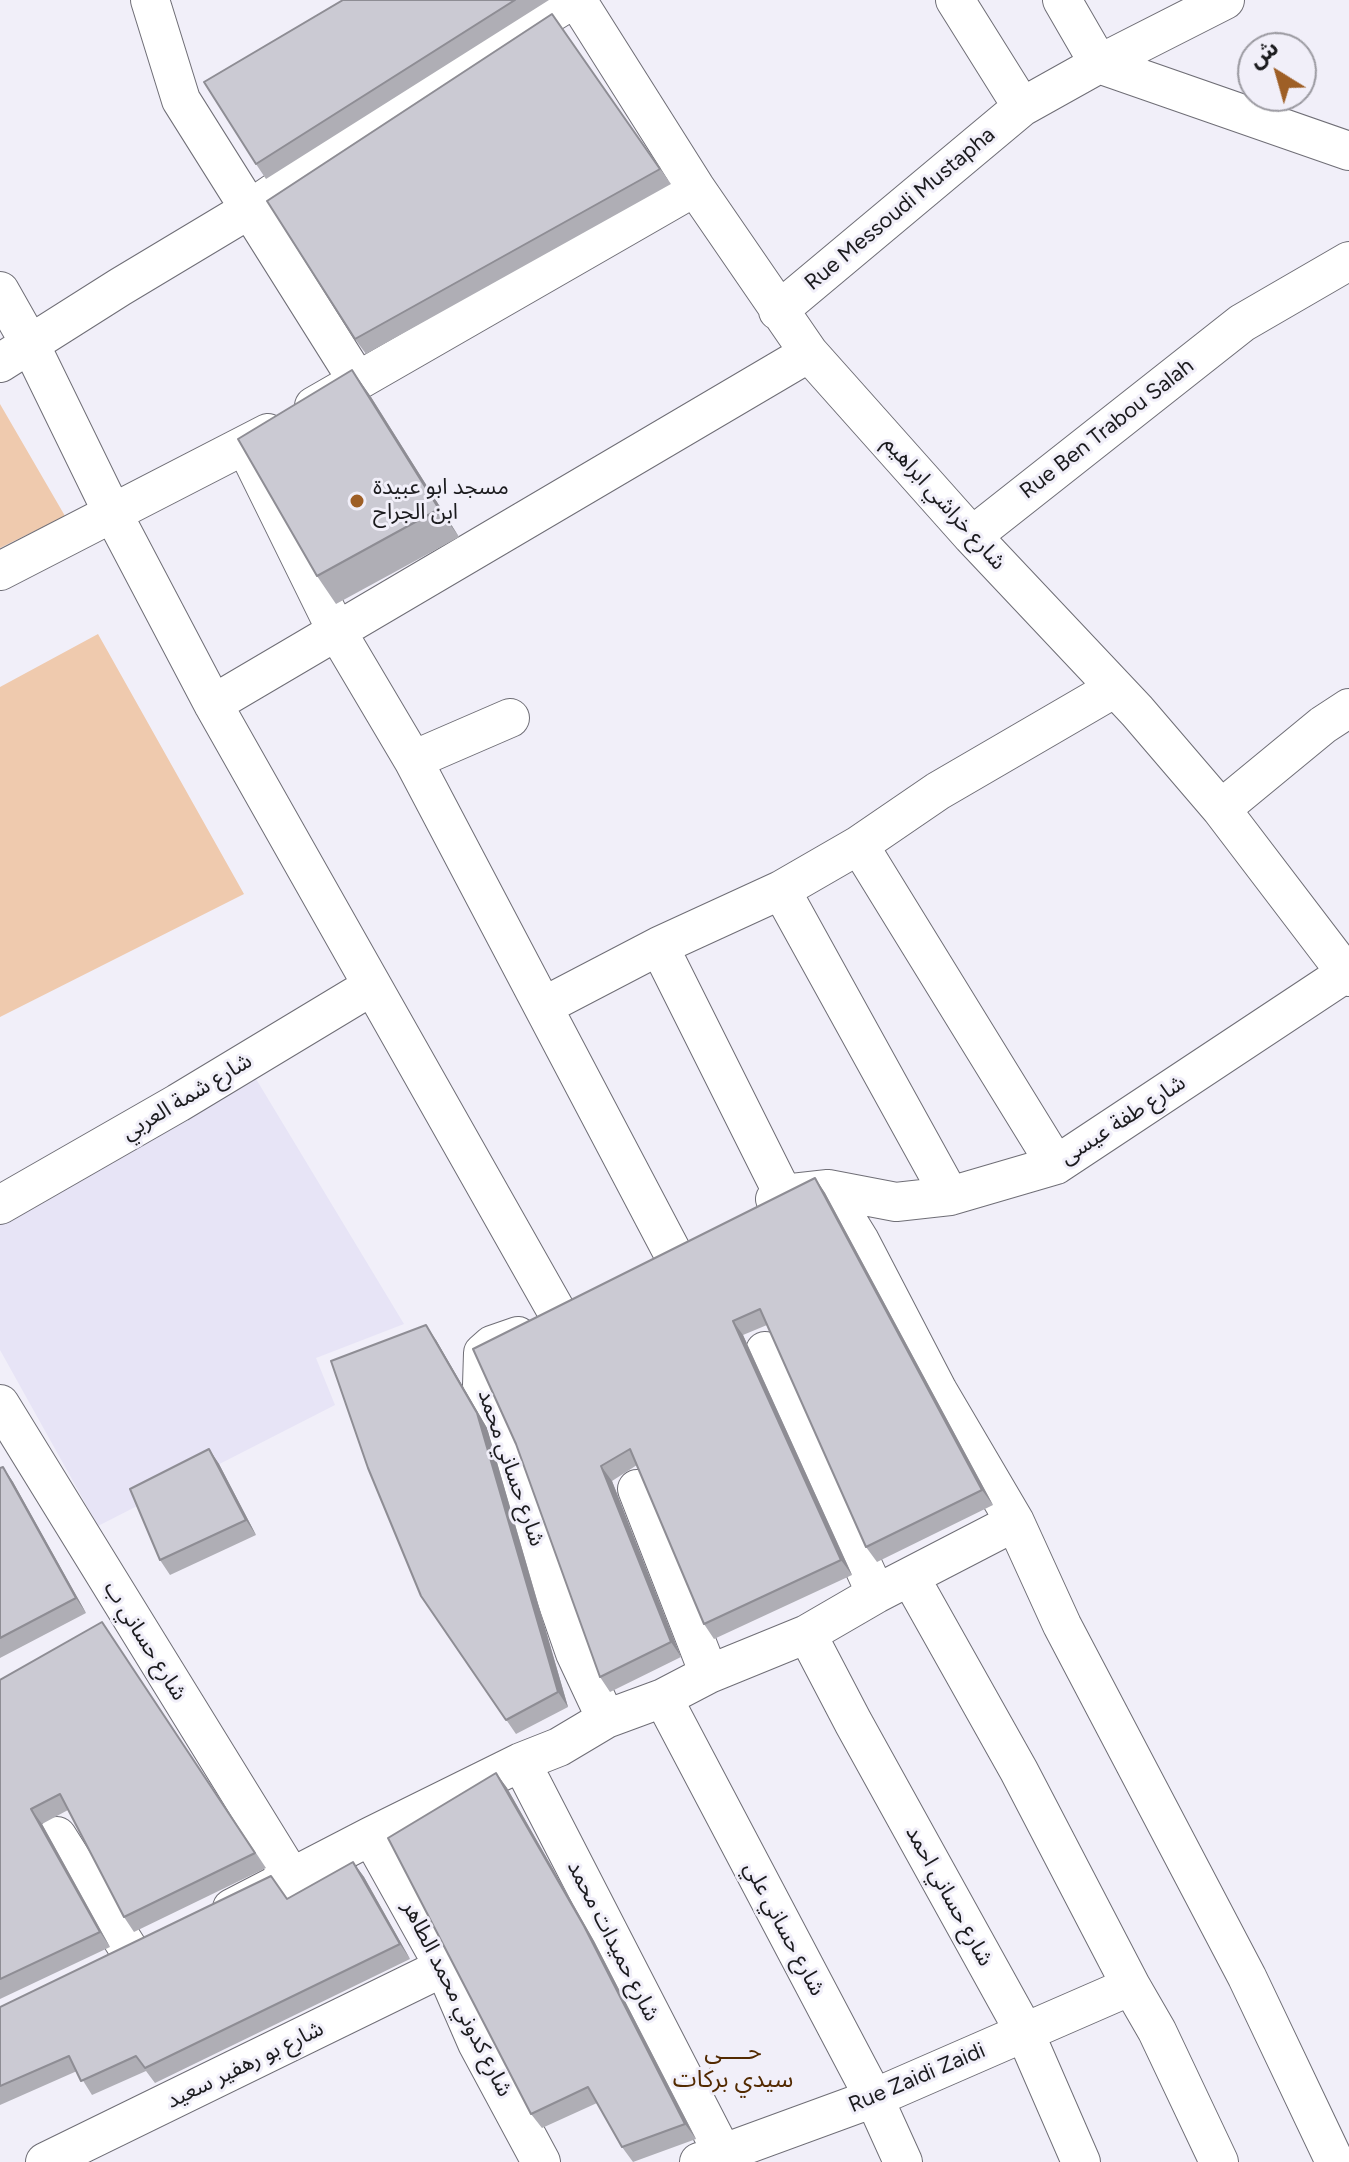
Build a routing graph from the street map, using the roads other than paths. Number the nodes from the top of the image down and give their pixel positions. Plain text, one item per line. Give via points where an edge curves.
1 (150, 0) edge
2 (575, 0) edge
3 (955, 0) edge
4 (1062, 0) edge
5 (1225, 0) edge
6 (1099, 64) junction
7 (1022, 107) junction
8 (1349, 151) edge
9 (695, 187) junction
10 (250, 209) junction
11 (1349, 261) edge
12 (0, 291) edge
13 (778, 311) junction
14 (809, 353) junction
15 (15, 354) edge
16 (357, 380) junction
17 (246, 447) junction
18 (112, 512) junction
19 (972, 536) junction
20 (0, 571) edge
21 (336, 630) junction
22 (1115, 688) junction
23 (213, 704) junction
24 (1349, 708) edge
25 (510, 718) dead end
26 (413, 760) junction
27 (1221, 809) junction
28 (859, 845) junction
29 (781, 890) junction
30 (659, 946) junction
31 (1347, 975) edge
32 (372, 986) junction
33 (544, 1006) junction
34 (1056, 1165) junction
35 (828, 1189) junction
36 (783, 1194) junction
37 (950, 1196) junction
38 (0, 1205) edge
39 (747, 1214) edge
40 (678, 1261) edge
41 (596, 1303) edge
42 (562, 1321) junction
43 (765, 1351) dead end
44 (0, 1404) edge
45 (15, 1463) edge
46 (637, 1489) edge
47 (1015, 1522) junction
48 (910, 1577) junction
49 (876, 1594) junction
50 (807, 1634) junction
51 (709, 1674) junction
52 (663, 1698) junction
53 (606, 1719) junction
54 (521, 1762) junction
55 (57, 1836) dead end
56 (371, 1836) junction
57 (292, 1878) junction
58 (200, 1924) edge
59 (133, 1958) edge
60 (444, 1967) junction
61 (1131, 1986) junction
62 (1024, 2031) junction
63 (874, 2098) junction
64 (717, 2159) edge
65 (45, 2162) edge
66 (541, 2162) edge
67 (903, 2162) edge
68 (1081, 2162) edge
69 (1219, 2162) edge
70 (1335, 2162) edge

1 - 10 street via 181,100
2 - 9 street, شارع خراشي ابراهيم
2 - 10 street via 424,91
3 - 7 street
4 - 6 street
5 - 6 street, Rue Messoudi Mustapha
6 - 7 street, Rue Messoudi Mustapha
6 - 8 street
7 - 13 street, Rue Messoudi Mustapha
9 - 13 street, شارع خراشي ابراهيم
9 - 16 street
10 - 15 street
10 - 16 street
11 - 19 street, Rue Ben Trabou Salah via 1242,323
12 - 15 street
13 - 14 street, شارع خراشي ابراهيم
14 - 19 street, شارع خراشي ابراهيم
14 - 21 street
15 - 18 street
16 - 17 street
17 - 18 street
17 - 21 street
18 - 20 street
18 - 23 street
19 - 22 street, شارع خراشي ابراهيم
21 - 23 street
21 - 26 street
22 - 27 street, شارع خراشي ابراهيم
22 - 28 street via 938,791
23 - 32 street
24 - 27 street
25 - 26 street
26 - 33 street
27 - 31 street, شارع خراشي ابراهيم
28 - 29 street
28 - 34 street
29 - 30 street
29 - 37 street
30 - 33 street
30 - 36 street
31 - 34 street, شارع طفة عيسى
32 - 38 street, شارع شمة العربي
32 - 42 street
33 - 40 street
34 - 37 street, شارع طفة عيسى
35 - 36 street
35 - 37 street, شارع طفة عيسى via 896,1202
35 - 47 street
36 - 39 street
41 - 42 street, شارع حساني محمد
42 - 53 street, شارع حساني محمد via 492,1345 483,1353 482,1385 575,1653
43 - 49 street
44 - 45 street, شارع حساني ب
45 - 57 street, شارع حساني ب via 111,1616
46 - 51 street
47 - 48 street
47 - 70 street via 1062,1625 1247,1977
48 - 49 street
48 - 61 street
49 - 50 street
50 - 51 street
50 - 62 street, شارع حساني احمد
51 - 52 street
52 - 53 street
52 - 63 street, شارع حساني علي
53 - 54 street
54 - 56 street
54 - 64 street, شارع حميدات محمد
55 - 59 street
56 - 57 street
56 - 60 street, شارع كدوني محمد الطاهر
57 - 58 street
60 - 65 street, شارع بو رهفير سعيد
60 - 66 street, شارع كدوني محمد الطاهر via 477,2043
61 - 62 street, Rue Zaidi Zaidi
61 - 69 street
62 - 63 street, Rue Zaidi Zaidi
62 - 68 street, شارع حساني احمد
63 - 64 street, Rue Zaidi Zaidi
63 - 67 street, شارع حساني علي

